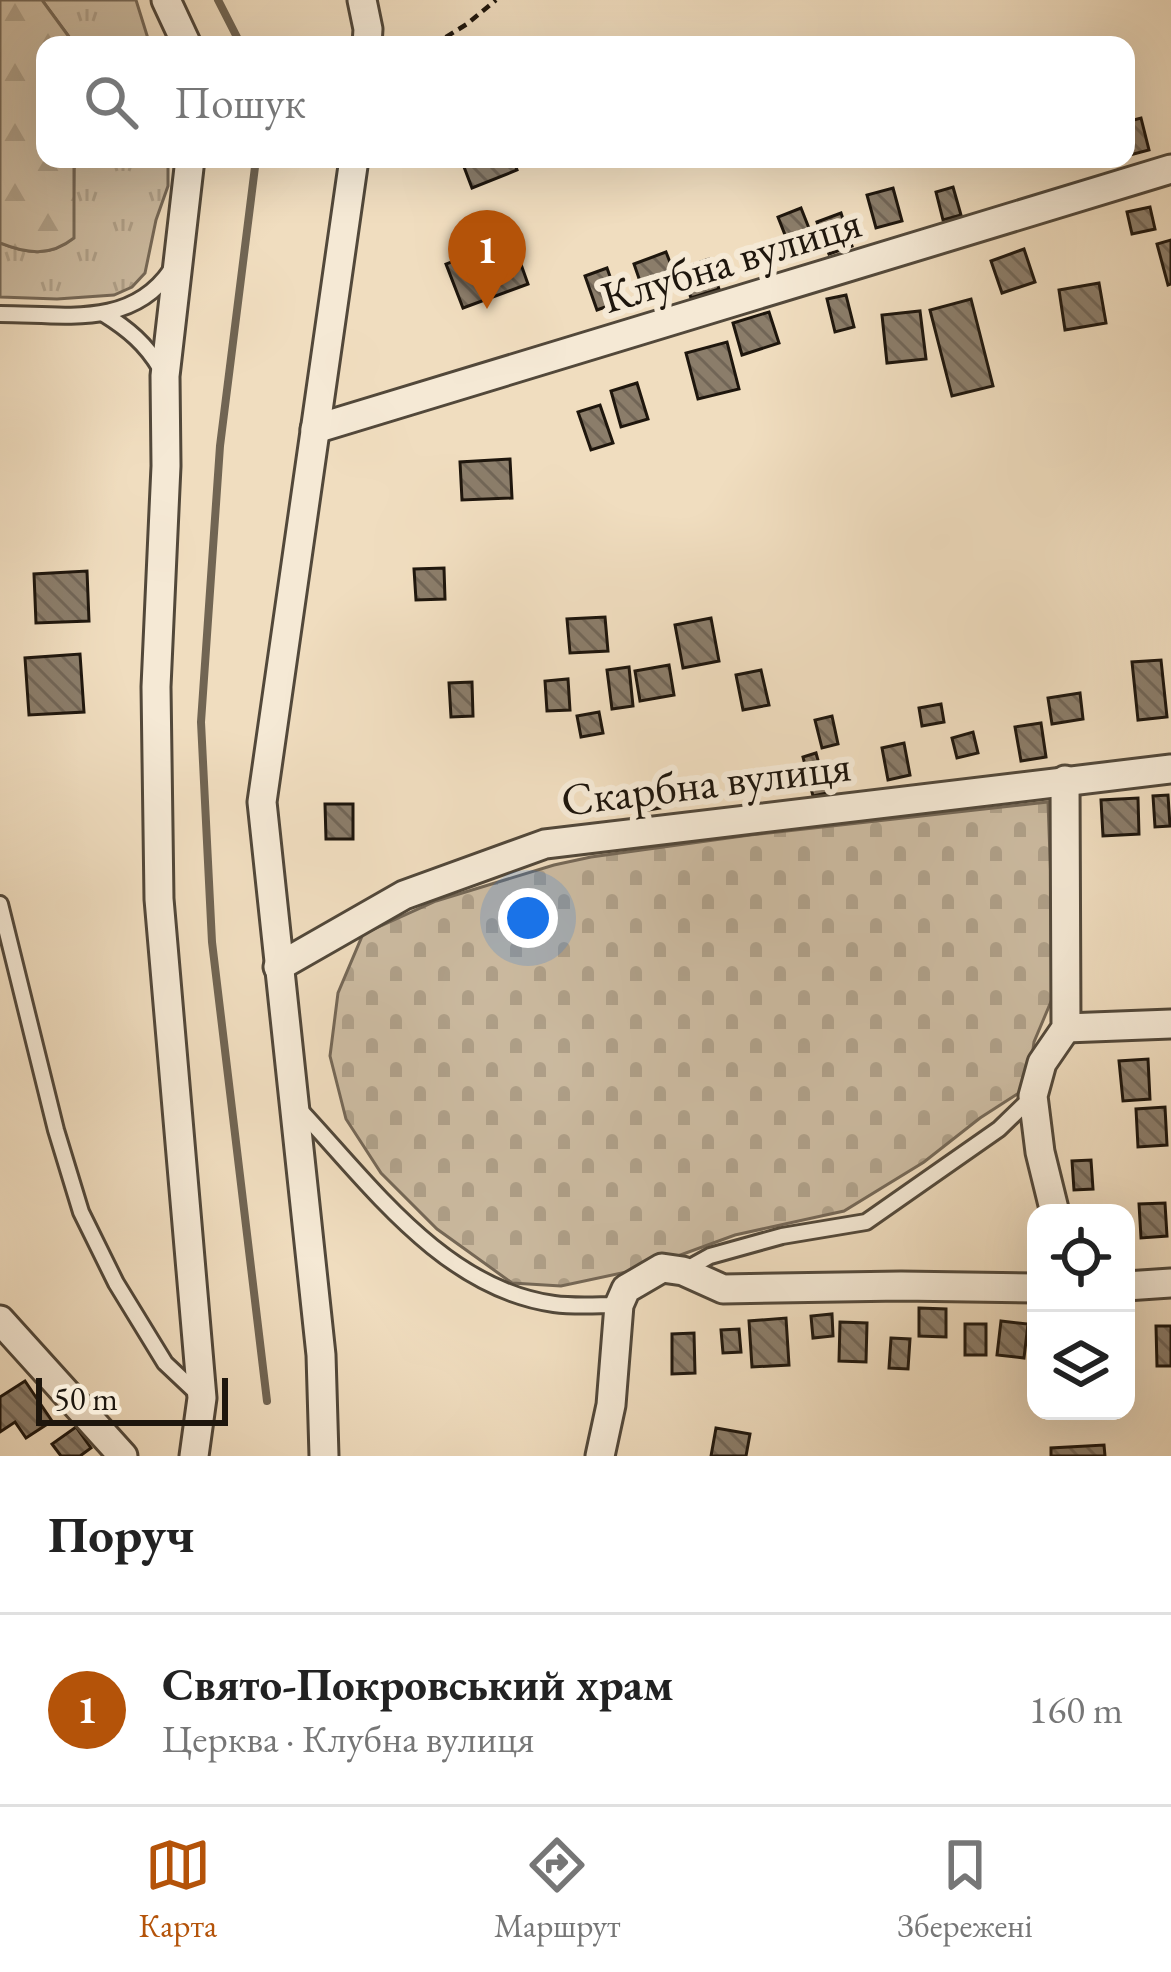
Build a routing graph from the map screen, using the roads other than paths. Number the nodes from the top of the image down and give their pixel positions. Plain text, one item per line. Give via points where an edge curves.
1 (166, 0) edge
2 (362, 0) edge
3 (184, 36) edge
4 (368, 36) edge
5 (189, 168) edge
6 (353, 168) edge
7 (1171, 169) edge
8 (177, 260) junction
9 (0, 314) edge
10 (104, 314) junction
11 (165, 376) junction
12 (315, 429) junction
13 (1171, 769) edge
14 (1065, 780) junction
15 (0, 904) edge
16 (278, 967) junction
17 (1171, 1024) edge
18 (1066, 1028) junction
19 (1033, 1096) junction
20 (293, 1103) junction
21 (1053, 1204) edge
22 (683, 1270) junction
23 (1171, 1283) edge
24 (1135, 1285) edge
25 (1027, 1288) edge
26 (620, 1306) junction
27 (0, 1320) edge
28 (202, 1398) junction
29 (123, 1456) edge
30 (194, 1456) edge
31 (324, 1456) edge
32 (600, 1456) edge

1 - 3 street
2 - 4 street
5 - 8 street
6 - 12 street
7 - 12 street, Клубна вулиця
8 - 10 lane via 160,286
8 - 11 street
9 - 10 lane
10 - 11 lane via 130,330
11 - 28 street via 159,899
12 - 16 street via 262,802
13 - 14 street, Скарбна вулиця
14 - 16 street, Скарбна вулиця via 545,844 404,895
14 - 18 street
15 - 28 lane via 81,1212 165,1363
16 - 20 street
17 - 18 street
18 - 19 street via 1042,1063
19 - 21 street
19 - 22 lane via 866,1222 782,1236
20 - 26 lane via 447,1258 499,1289 554,1304
20 - 31 street
22 - 25 street via 723,1289
22 - 26 street via 662,1268 640,1279
23 - 24 street
26 - 32 street
27 - 29 street
28 - 30 street

